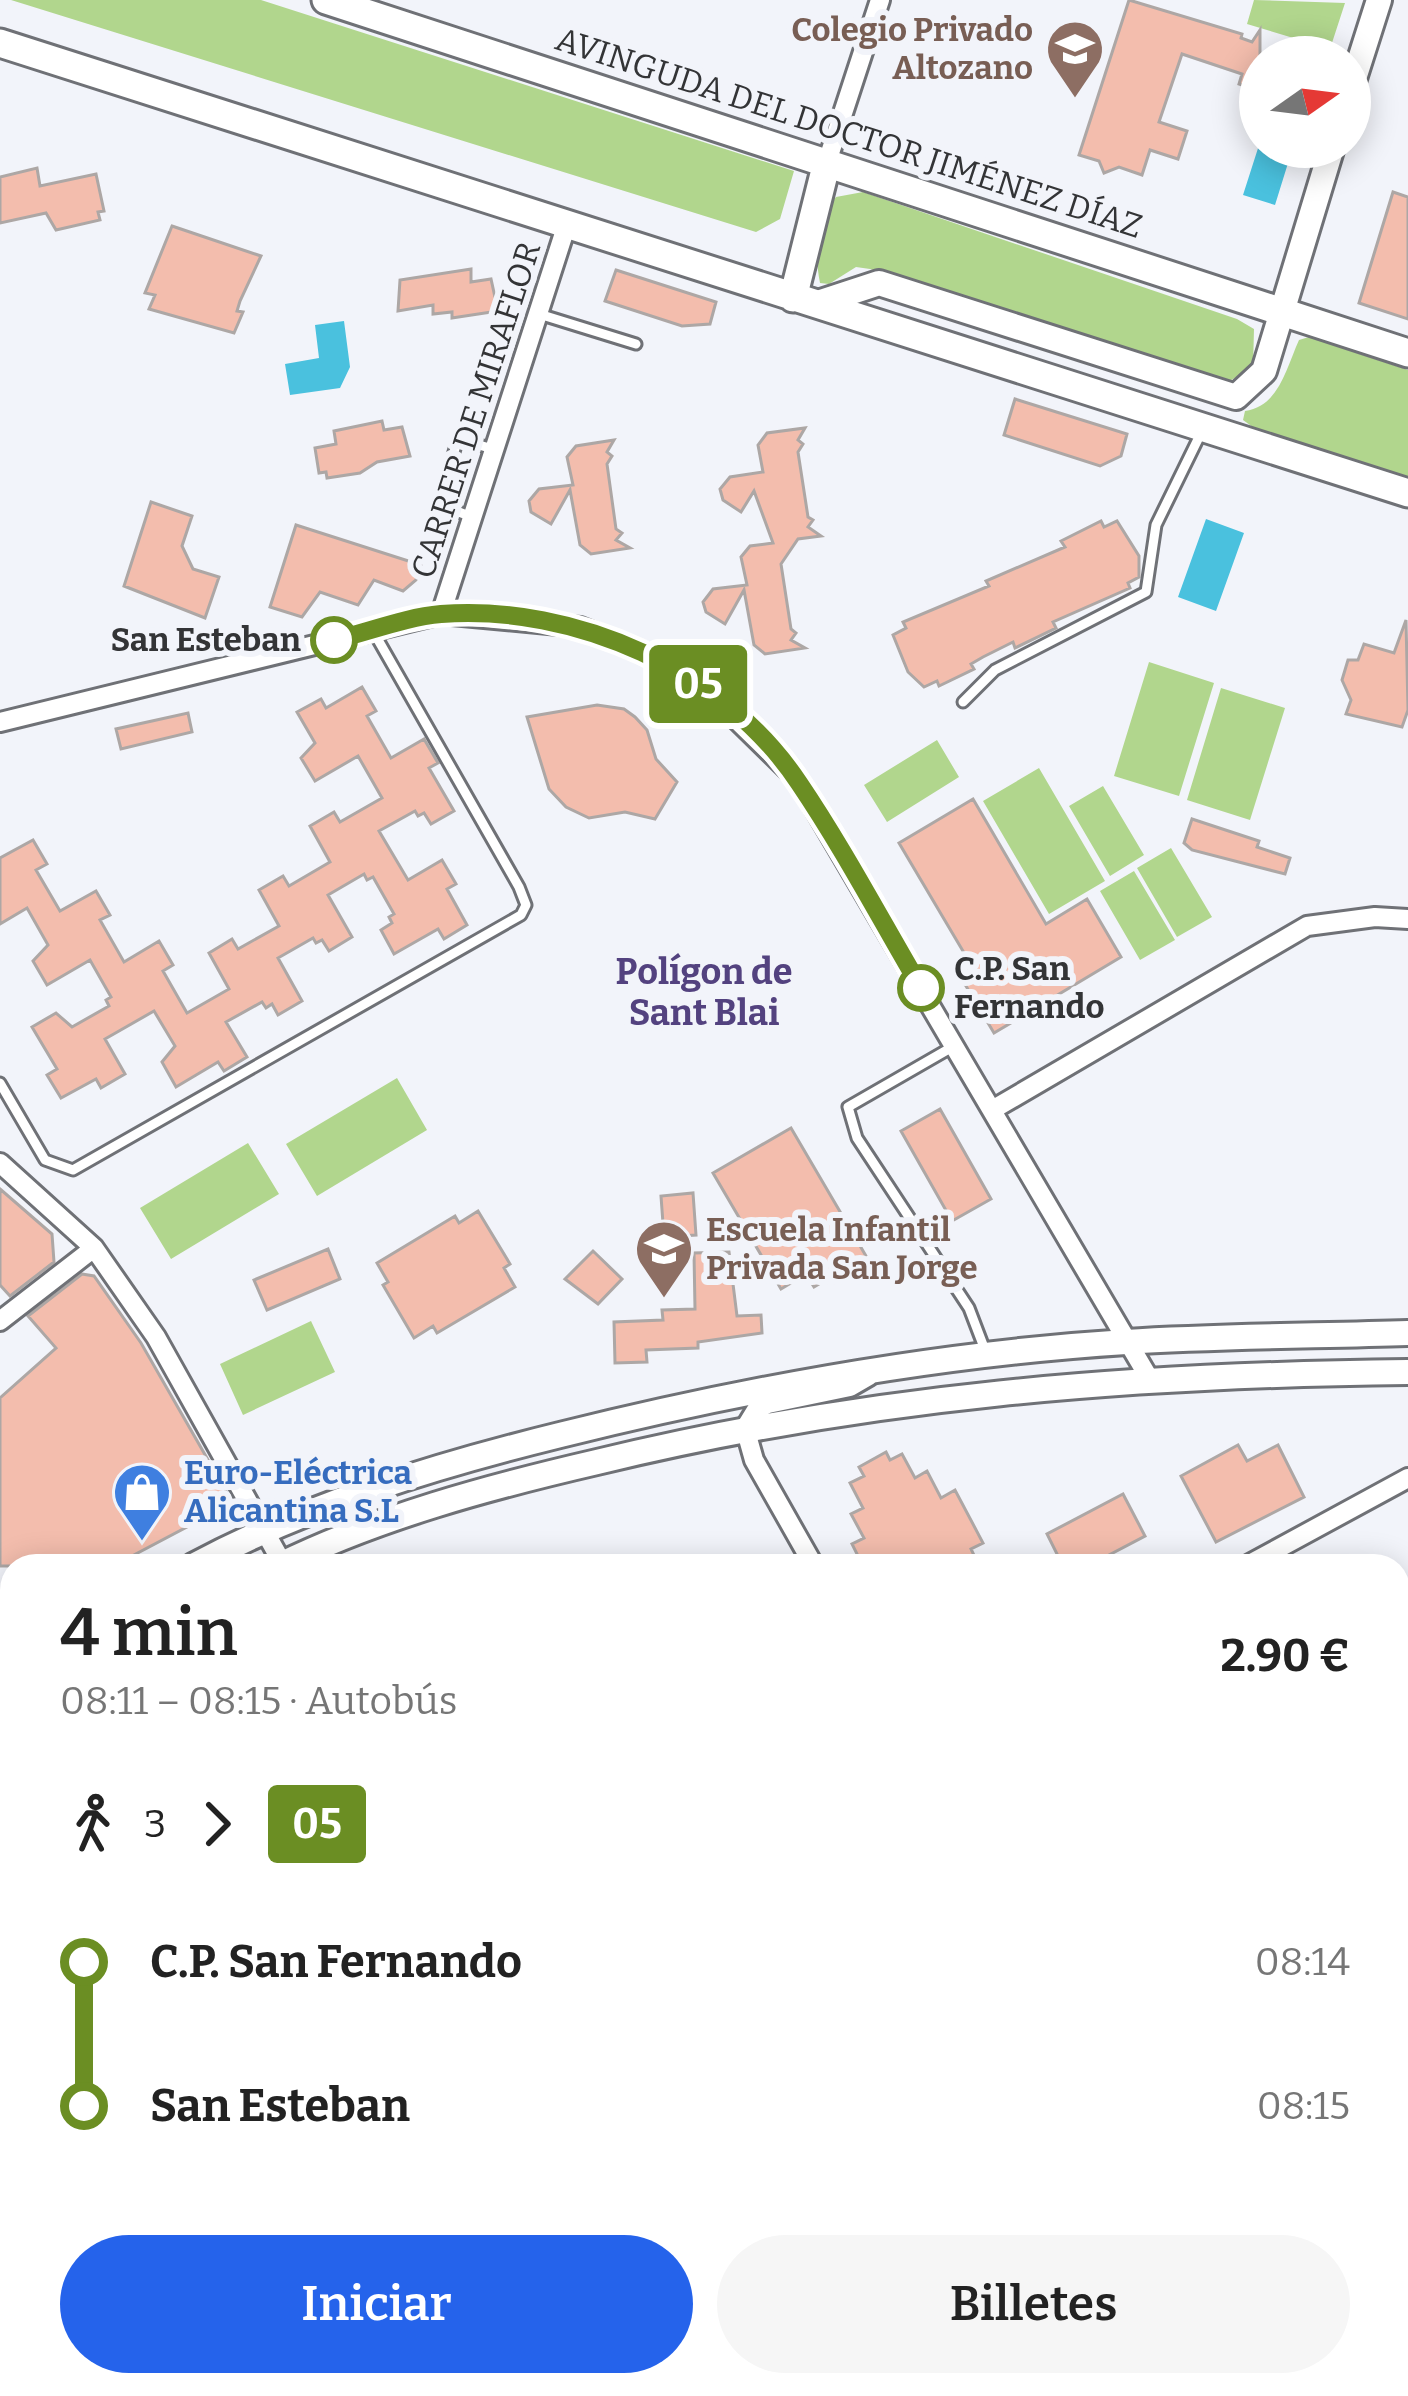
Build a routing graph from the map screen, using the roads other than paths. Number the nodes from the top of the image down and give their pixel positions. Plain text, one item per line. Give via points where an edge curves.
1 (326, 0) edge
2 (880, 0) edge
3 (1379, 0) edge
4 (1368, 36) edge
5 (0, 43) edge
6 (827, 162) junction
7 (1325, 168) edge
8 (567, 224) junction
9 (804, 301) junction
10 (539, 314) junction
11 (1280, 314) junction
12 (636, 344) dead end
13 (1408, 353) edge
14 (1203, 428) junction
15 (493, 449) junction
16 (1408, 493) edge
17 (472, 517) junction
18 (441, 614) junction
19 (373, 631) junction
20 (963, 702) dead end
21 (0, 722) edge
22 (1408, 919) edge
23 (954, 1046) junction
24 (0, 1083) edge
25 (992, 1110) junction
26 (0, 1162) edge
27 (94, 1248) junction
28 (0, 1321) edge
29 (1408, 1333) edge
30 (1128, 1342) junction
31 (987, 1356) junction
32 (878, 1370) junction
33 (1408, 1372) edge
34 (1149, 1378) junction
35 (746, 1428) junction
36 (1408, 1478) edge
37 (262, 1528) junction
38 (215, 1554) edge
39 (275, 1554) edge
40 (305, 1554) edge
41 (807, 1554) edge
42 (1268, 1554) edge

1 - 6 main road, AVINGUDA DEL DOCTOR JIMÉNEZ DÍAZ
2 - 6 street
3 - 4 street
5 - 8 main road
6 - 9 main road
6 - 11 main road, AVINGUDA DEL DOCTOR JIMÉNEZ DÍAZ
7 - 11 street
8 - 9 main road
8 - 10 street, CARRER DE MIRAFLOR
9 - 11 street via 879,283 1226,398 1264,371
9 - 14 main road
10 - 12 lane
10 - 15 street, CARRER DE MIRAFLOR
11 - 13 main road, AVINGUDA DEL DOCTOR JIMÉNEZ DÍAZ
14 - 16 main road
14 - 20 lane via 1156,525 1147,592 995,670
15 - 17 street, CARRER DE MIRAFLOR
15 - 17 lane via 458,439 438,504
17 - 18 street, CARRER DE MIRAFLOR
18 - 19 street
18 - 23 street via 580,627 703,687 797,779
19 - 21 street
19 - 24 lane via 519,887 521,915 74,1170 45,1160
22 - 25 street via 1307,926
23 - 25 street
23 - 31 lane via 848,1107 857,1138 969,1308
25 - 30 street
26 - 27 street
27 - 28 street
27 - 37 street via 156,1337
29 - 30 street
30 - 31 street
30 - 34 street
31 - 32 street
32 - 35 street via 850,1387 768,1404
32 - 37 street via 662,1409 486,1453
33 - 34 street
34 - 35 street via 998,1390
35 - 40 street via 529,1478
35 - 41 street via 754,1460
36 - 42 street
37 - 38 street
37 - 39 street

